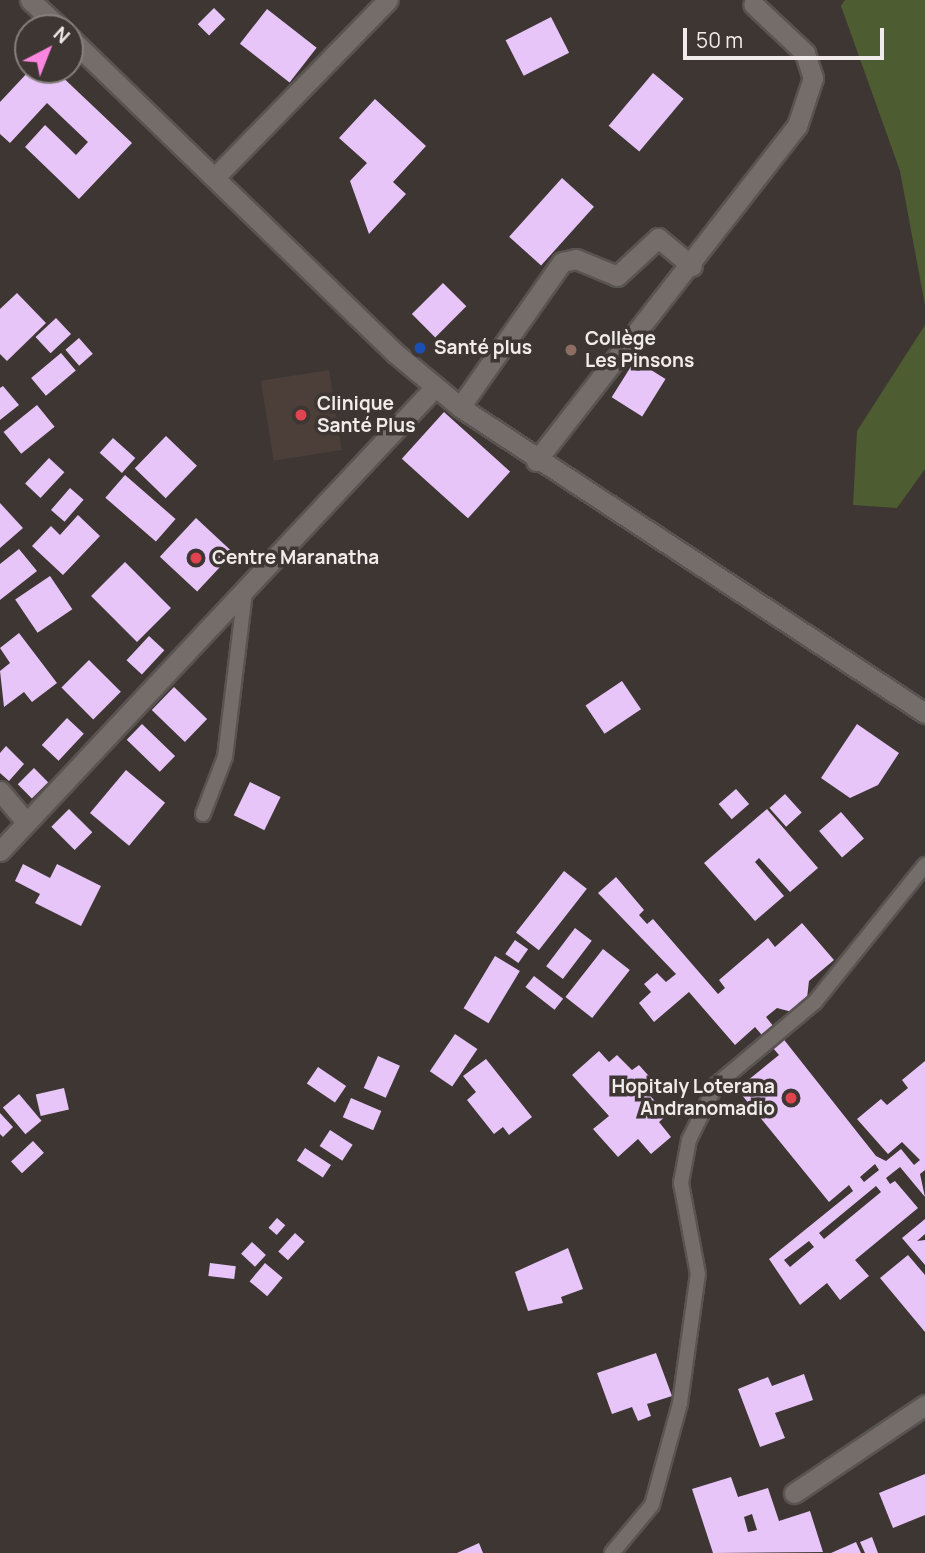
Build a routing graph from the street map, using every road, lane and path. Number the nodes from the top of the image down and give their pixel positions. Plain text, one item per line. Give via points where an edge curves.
1 (30, 0) edge
2 (388, 0) edge
3 (753, 4) dead end
4 (45, 14) edge
5 (84, 51) edge
6 (216, 176) junction
7 (692, 266) junction
8 (435, 387) junction
9 (460, 407) junction
10 (536, 461) junction
11 (244, 592) junction
12 (925, 713) edge
13 (0, 791) edge
14 (203, 814) dead end
15 (26, 822) junction
16 (0, 851) edge
17 (925, 865) edge
18 (925, 1405) edge
19 (794, 1493) dead end
20 (612, 1553) edge

1 - 4 street
2 - 6 street
3 - 7 street via 805,53 813,78 797,127
5 - 6 street
6 - 8 street
7 - 9 street via 658,238 617,276 576,259 562,262
7 - 10 street
8 - 9 street
8 - 11 street
9 - 10 street
10 - 12 street
11 - 14 lane via 225,757
11 - 15 street
13 - 15 street
15 - 16 street
17 - 20 lane via 815,1002 716,1085 689,1140 681,1183 698,1274 680,1403 652,1505
18 - 19 street

